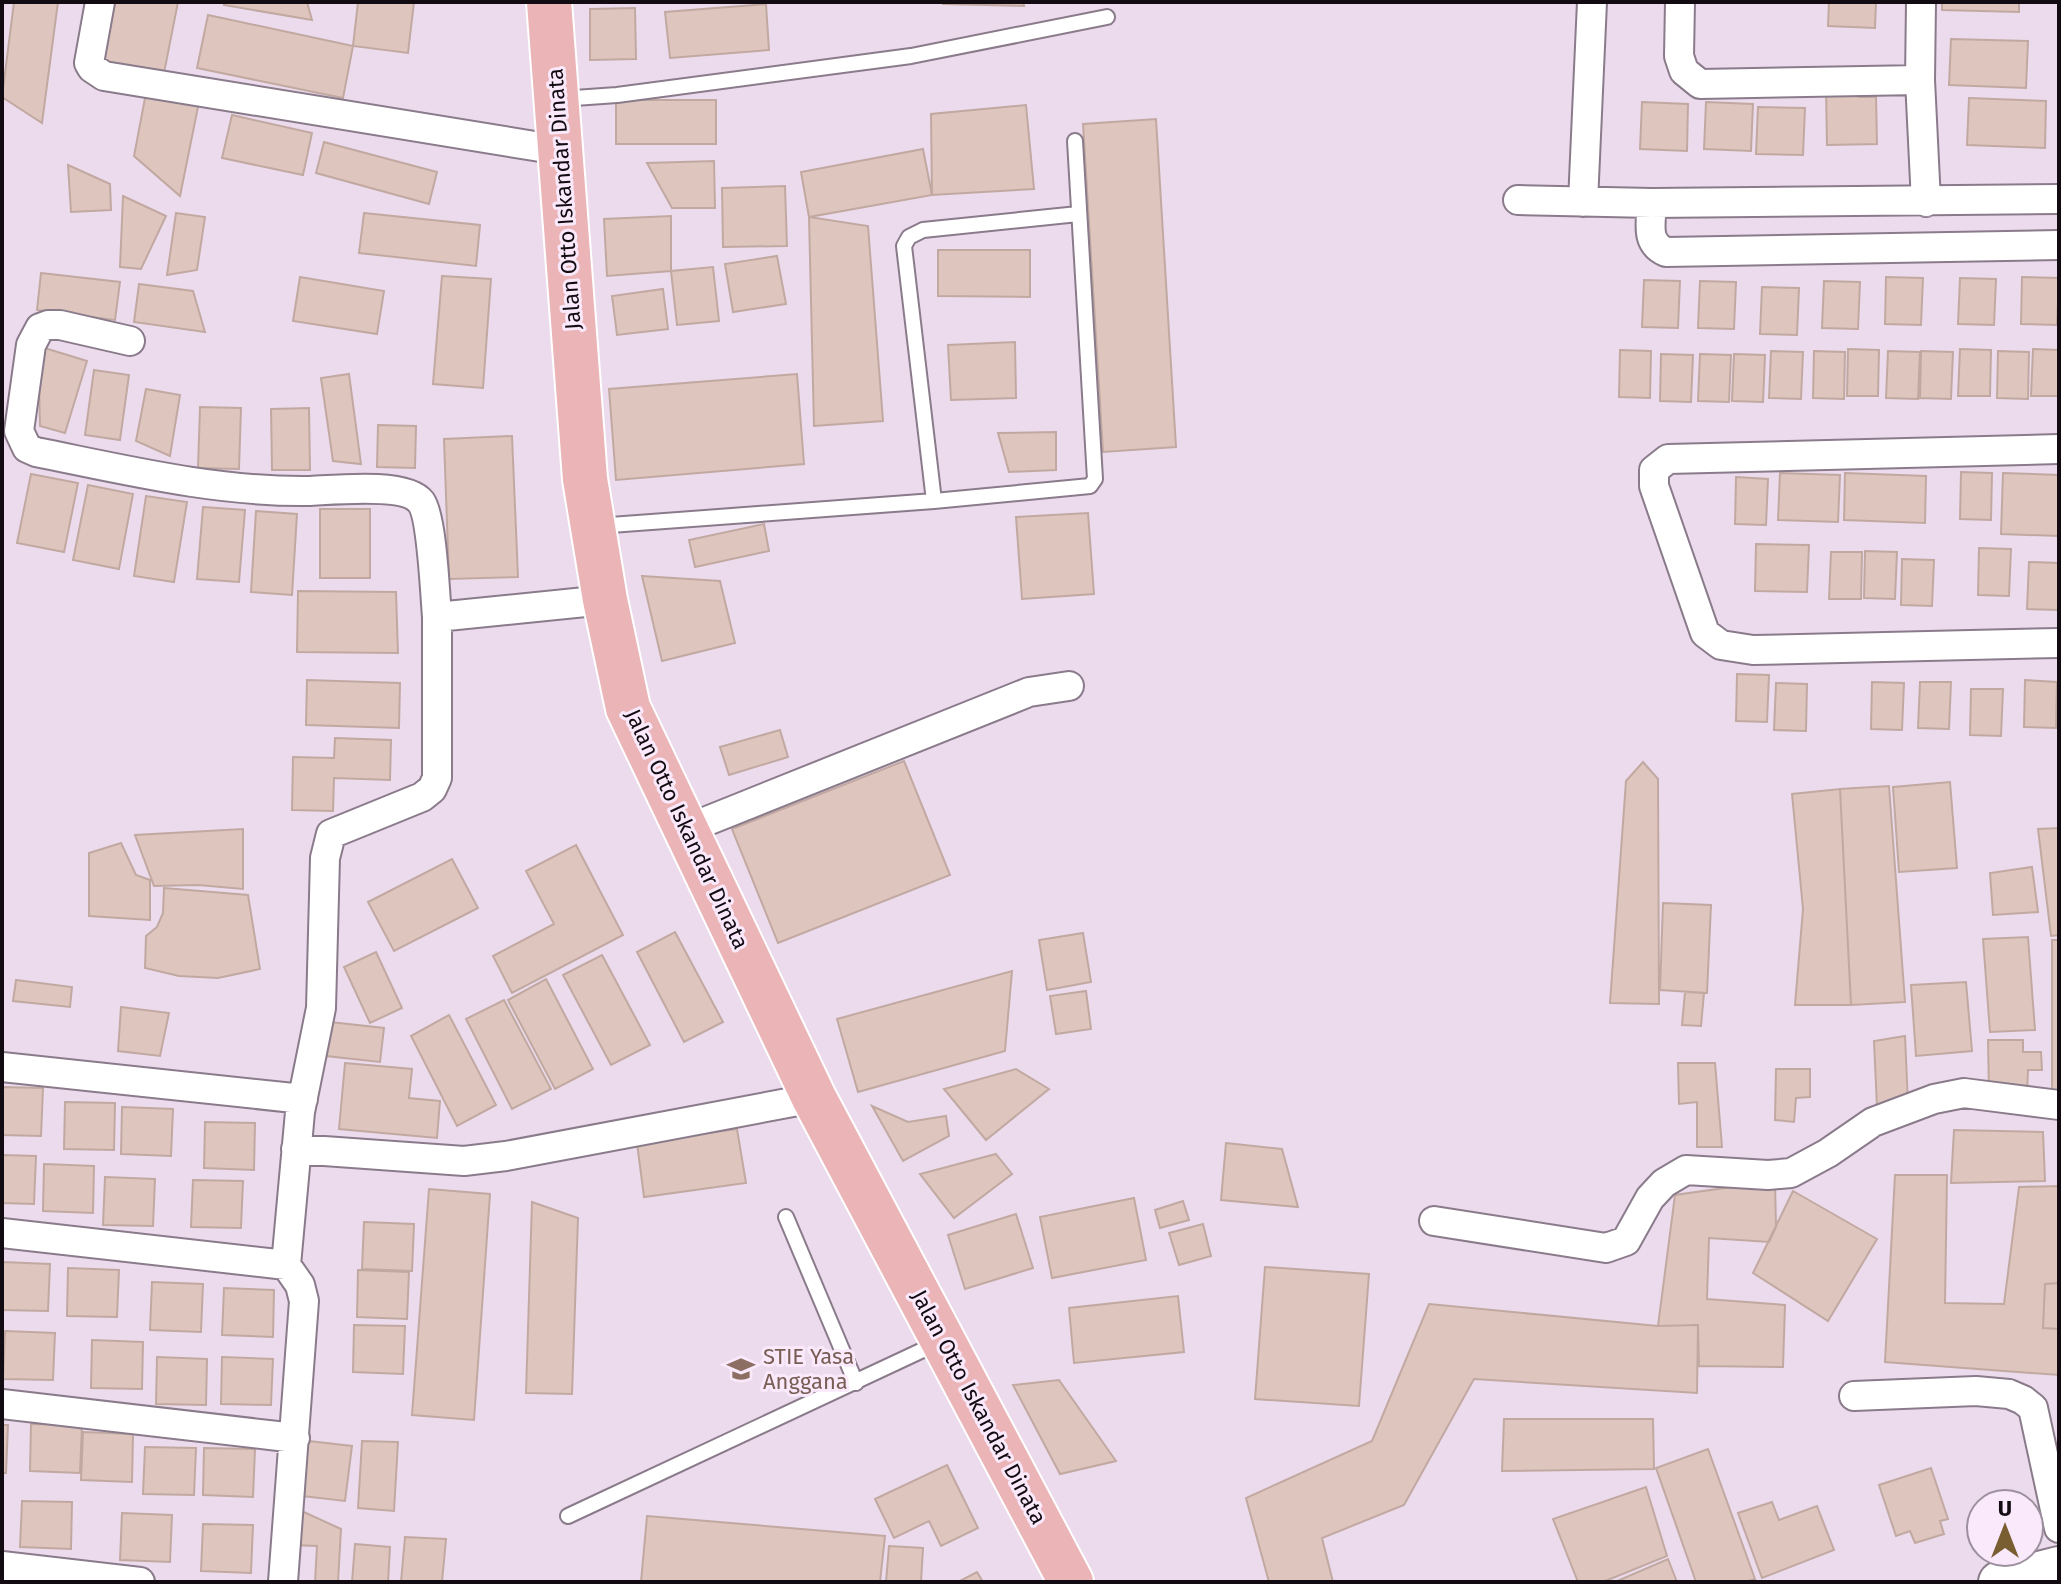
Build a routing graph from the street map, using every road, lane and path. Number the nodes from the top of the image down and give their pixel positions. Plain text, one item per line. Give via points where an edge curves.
1 (100, 2) edge
2 (549, 2) edge
3 (1592, 2) edge
4 (1680, 2) edge
5 (1921, 2) edge
6 (1107, 17) dead end
7 (1920, 80) junction
8 (556, 99) junction
9 (1075, 141) dead end
10 (559, 150) junction
11 (2059, 199) edge
12 (1518, 200) dead end
13 (1583, 202) junction
14 (1926, 202) junction
15 (1652, 203) junction
16 (1078, 214) junction
17 (2059, 245) edge
18 (130, 341) dead end
19 (2059, 449) edge
20 (934, 501) junction
21 (593, 527) junction
22 (605, 600) junction
23 (437, 617) junction
24 (2059, 643) edge
25 (1069, 686) dead end
26 (687, 829) junction
27 (2, 1067) edge
28 (814, 1098) junction
29 (303, 1099) junction
30 (2059, 1105) edge
31 (296, 1149) junction
32 (786, 1217) dead end
33 (1434, 1221) dead end
34 (2, 1233) edge
35 (286, 1265) junction
36 (944, 1340) junction
37 (856, 1383) junction
38 (1854, 1396) dead end
39 (2, 1404) edge
40 (295, 1438) junction
41 (568, 1516) dead end
42 (2059, 1528) edge
43 (2, 1566) edge
44 (2059, 1567) edge
45 (140, 1582) edge
46 (283, 1582) edge
47 (1071, 1582) edge
48 (1999, 1582) edge

1 - 10 street via 89,63 104,76
2 - 8 main road, Jalan Otto Iskandar Dinata
3 - 13 street
4 - 7 street via 1679,56 1684,71 1700,84
5 - 7 street
6 - 8 lane via 911,56
7 - 14 street
8 - 10 main road, Jalan Otto Iskandar Dinata
9 - 16 lane
10 - 21 main road, Jalan Otto Iskandar Dinata
11 - 14 street
12 - 13 street
13 - 15 street
14 - 15 street
15 - 17 street via 1651,239 1666,252
16 - 20 lane via 1094,483
16 - 20 lane via 923,230 904,246
18 - 23 street via 60,325 36,332 19,431 27,448 261,491 389,490 416,497 426,513
19 - 24 street via 1668,459 1654,470 1654,486 1705,633 1721,645 1753,650
20 - 21 lane
21 - 22 main road, Jalan Otto Iskandar Dinata
22 - 23 street
22 - 26 main road, Jalan Otto Iskandar Dinata via 628,708
23 - 29 street via 437,778 432,789 331,834 325,858 321,1008
25 - 26 street via 1029,692
26 - 28 main road, Jalan Otto Iskandar Dinata
27 - 29 street
28 - 31 street via 464,1161
28 - 36 main road, Jalan Otto Iskandar Dinata
29 - 31 street
30 - 33 street via 1964,1093 1873,1122 1791,1173 1686,1170 1650,1198 1626,1241 1606,1248
31 - 35 street
32 - 37 lane
34 - 35 street
35 - 40 street via 304,1301
36 - 37 lane
36 - 47 main road, Jalan Otto Iskandar Dinata
37 - 41 lane
38 - 42 street via 1976,1391 2023,1400 2033,1408
39 - 40 street
40 - 46 street
43 - 45 street
44 - 48 street

